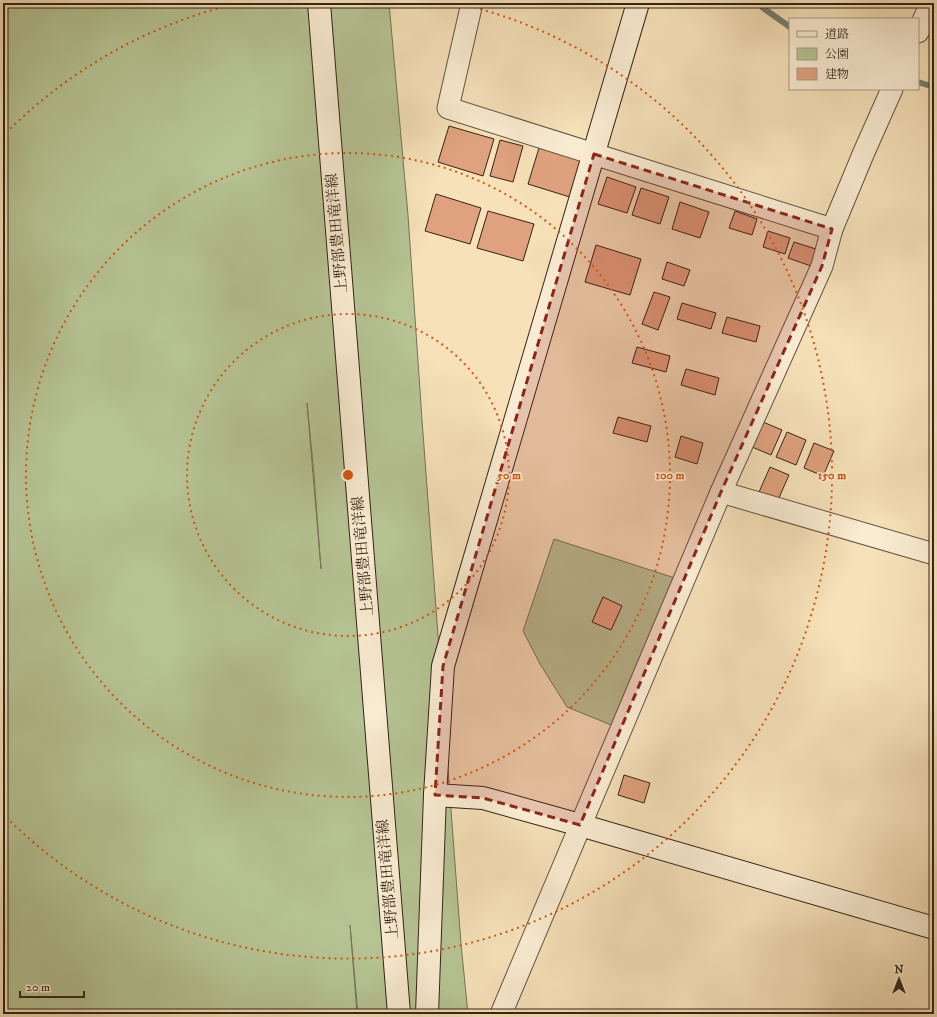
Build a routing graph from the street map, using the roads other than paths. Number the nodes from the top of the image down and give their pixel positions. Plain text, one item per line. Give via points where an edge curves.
1 (319, 3) edge
2 (472, 3) edge
3 (638, 3) edge
4 (931, 7) edge
5 (919, 30) edge
6 (892, 90) edge
7 (594, 154) junction
8 (832, 229) junction
9 (722, 492) junction
10 (934, 554) edge
11 (435, 795) junction
12 (580, 825) junction
13 (934, 928) edge
14 (399, 1014) edge
15 (427, 1014) edge
16 (501, 1014) edge

1 - 14 street, 上野部豊田竜洋線
2 - 7 street via 448,108
3 - 7 street
4 - 5 street
6 - 8 street
7 - 8 street
7 - 11 street via 443,666
8 - 9 street via 822,266
9 - 10 street
9 - 12 street
11 - 12 street via 483,798
11 - 15 street
12 - 13 street
12 - 16 street

